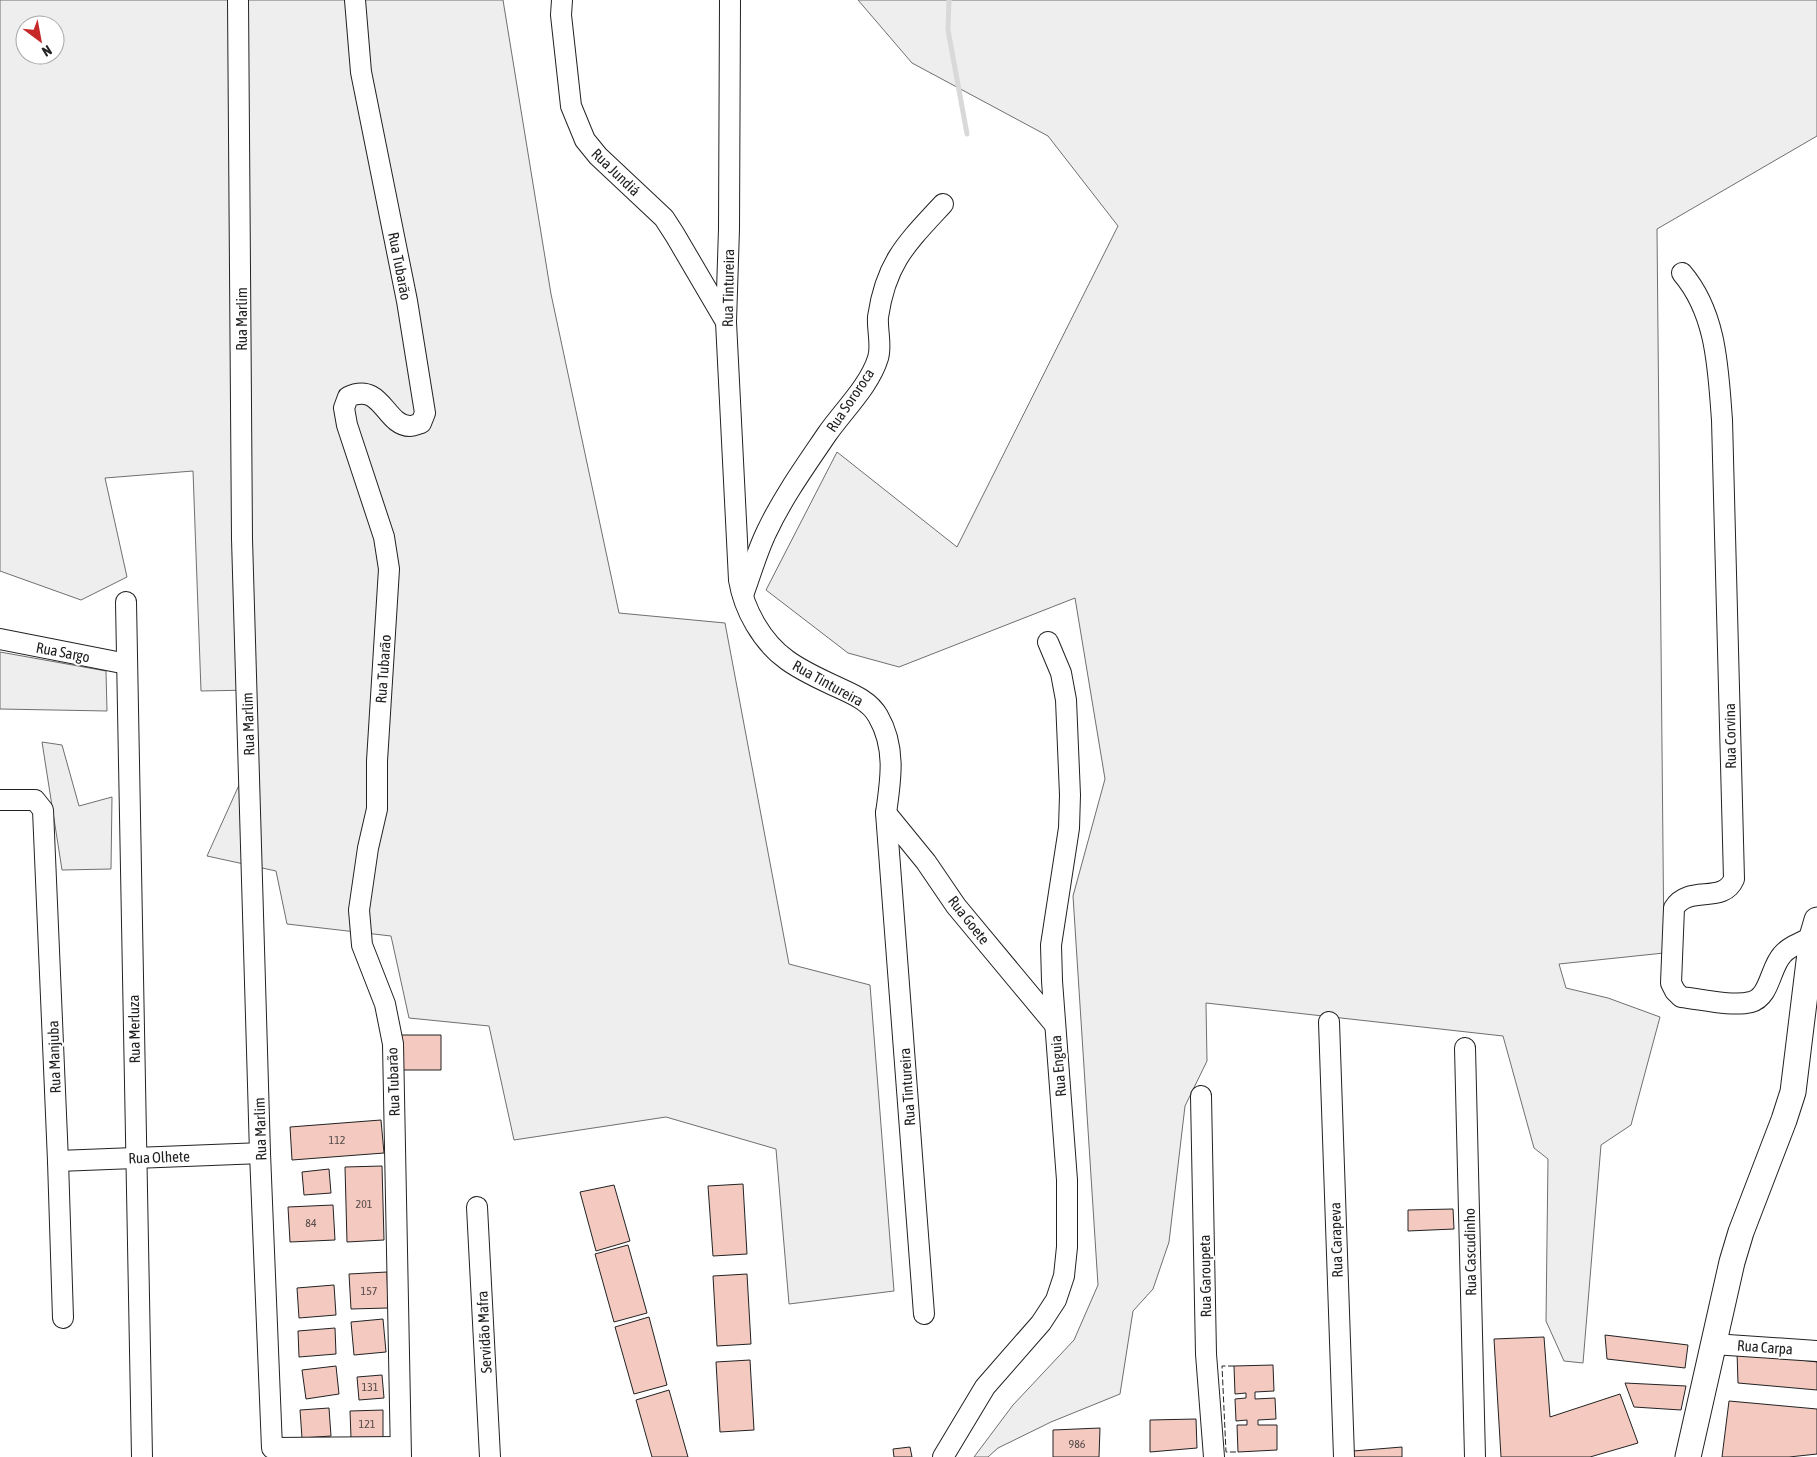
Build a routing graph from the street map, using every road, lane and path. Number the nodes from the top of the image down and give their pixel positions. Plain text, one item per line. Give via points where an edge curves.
1 (238, 0) edge
2 (355, 0) edge
3 (562, 0) edge
4 (730, 0) edge
5 (943, 204) dead end
6 (1682, 273) dead end
7 (726, 322) junction
8 (742, 596) junction
9 (126, 602) dead end
10 (0, 639) edge
11 (1048, 642) dead end
12 (127, 664) junction
13 (0, 800) edge
14 (886, 813) junction
15 (1814, 929) edge
16 (1329, 1022) dead end
17 (1055, 1025) junction
18 (1465, 1048) dead end
19 (1201, 1096) dead end
20 (260, 1152) junction
21 (137, 1158) junction
22 (58, 1161) junction
23 (477, 1206) dead end
24 (924, 1314) dead end
25 (63, 1318) dead end
26 (1713, 1344) junction
27 (1817, 1351) edge
28 (401, 1452) edge
29 (142, 1457) edge
30 (490, 1457) edge
31 (943, 1457) edge
32 (1214, 1457) edge
33 (1344, 1457) edge
34 (1475, 1457) edge
35 (1688, 1457) edge

1 - 20 street, Rua Marlim via 242,539
2 - 28 street, Rua Tubarão via 361,72 407,301 425,413 421,423 410,426 398,421 366,393 348,398 344,408 384,536 389,569 377,809 358,910 362,945 385,1004 393,1044
3 - 7 street, Rua Jundiá via 571,106 585,140 664,218
4 - 7 street, Rua Tintureira
5 - 8 street, Rua Sororoca via 908,241 892,267 882,291 878,358 766,532
6 - 15 street, Rua Corvina via 1702,302 1719,374 1734,879 1722,892 1678,900 1674,908 1671,983 1681,997 1738,1004 1752,1002 1764,993 1783,953
7 - 8 street, Rua Tintureira
8 - 14 street, Rua Tintureira via 766,639 786,660 861,698 878,715 888,742 892,769
9 - 12 street, Rua Merluza
10 - 12 street, Rua Sargo
11 - 17 street, Rua Enguia via 1061,673 1066,700 1070,795 1069,828 1051,945
12 - 21 street, Rua Merluza
13 - 22 street, Rua Manjuba via 34,800 44,810
14 - 17 street, Rua Goete via 956,906
14 - 24 street, Rua Tintureira
15 - 26 main road via 1793,1092 1741,1232
16 - 33 street, Rua Carapeva
17 - 31 street, Rua Enguia via 1067,1180 1064,1276 1056,1300 1041,1323 986,1387
18 - 34 street, Rua Cascudinho
19 - 32 street, Rua Garoupeta via 1206,1354
20 - 21 street, Rua Olhete
20 - 28 street, Rua Marlim via 272,1448
21 - 22 street, Rua Olhete
21 - 29 street, Rua Merluza
22 - 25 street, Rua Manjuba
23 - 30 street, Servidão Mafra
26 - 27 street, Rua Carpa
26 - 35 main road

